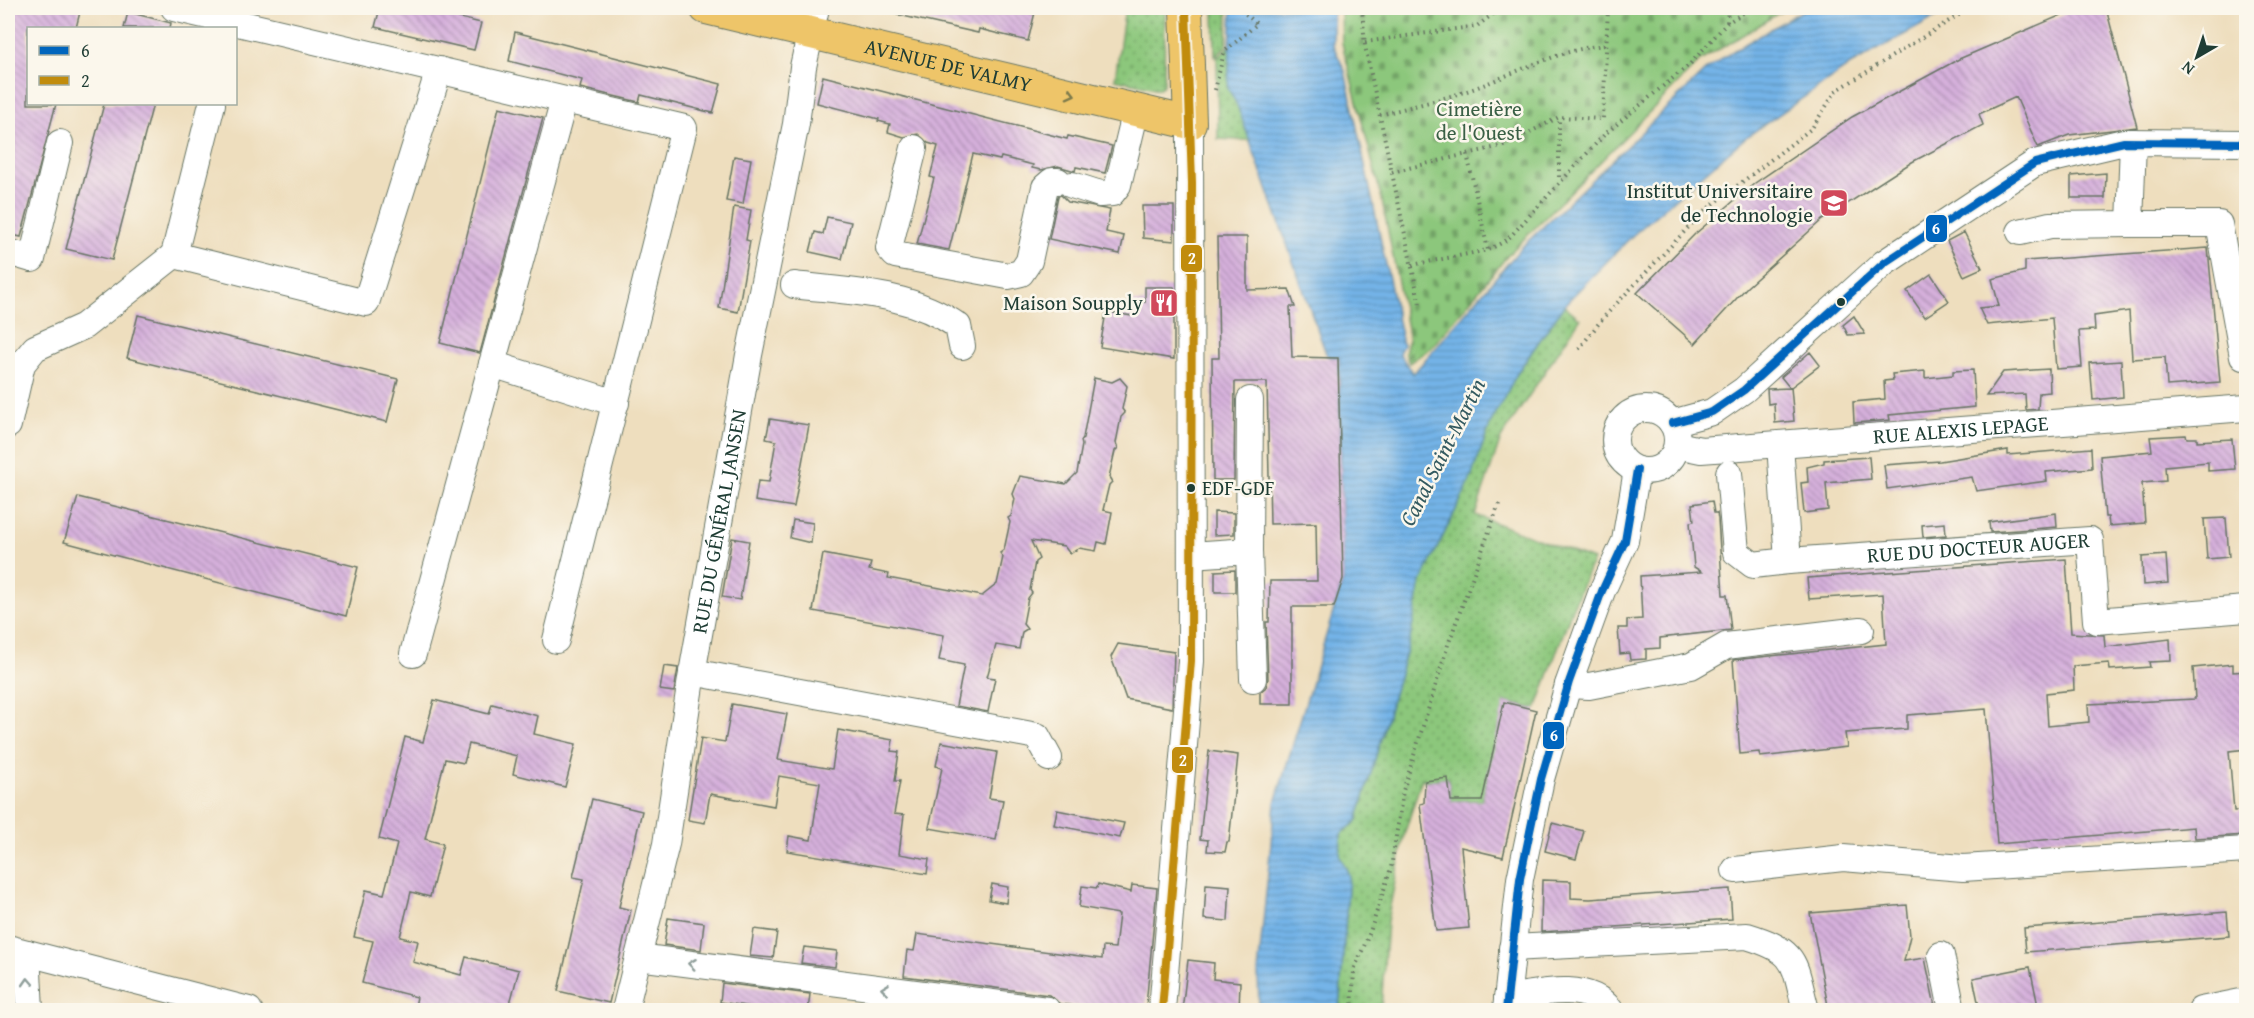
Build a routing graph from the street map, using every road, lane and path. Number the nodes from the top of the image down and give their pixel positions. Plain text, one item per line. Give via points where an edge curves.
1 (174, 8) edge
2 (706, 8) edge
3 (1186, 8) edge
4 (1239, 8) edge
5 (1362, 8) edge
6 (1502, 8) edge
7 (1608, 8) edge
8 (1728, 8) edge
9 (1750, 8) edge
10 (1970, 8) edge
11 (813, 19) edge
12 (1727, 23) junction
13 (232, 25) edge
14 (1365, 42) junction
15 (1605, 45) junction
16 (1224, 52) dead end
17 (439, 70) junction
18 (564, 100) junction
19 (212, 105) edge
20 (1136, 110) junction
21 (1380, 115) junction
22 (1559, 117) junction
23 (1603, 119) junction
24 (1190, 123) junction
25 (1605, 134) junction
26 (2133, 142) junction
27 (60, 143) dead end
28 (2247, 143) edge
29 (914, 148) dead end
30 (1467, 154) junction
31 (1392, 172) junction
32 (1559, 177) dead end
33 (2130, 224) junction
34 (2020, 232) dead end
35 (1488, 250) junction
36 (8, 252) edge
37 (174, 255) junction
38 (1412, 265) junction
39 (794, 285) dead end
40 (1420, 304) dead end
41 (962, 346) dead end
42 (1580, 349) dead end
43 (2247, 357) edge
44 (492, 364) junction
45 (1250, 400) dead end
46 (616, 403) junction
47 (2247, 408) edge
48 (8, 425) edge
49 (1674, 434) junction
50 (1780, 444) junction
51 (1637, 470) junction
52 (1729, 473) dead end
53 (1500, 501) dead end
54 (1249, 551) junction
55 (1191, 555) junction
56 (1788, 561) junction
57 (2247, 609) edge
58 (1862, 630) dead end
59 (556, 640) dead end
60 (413, 654) dead end
61 (692, 672) junction
62 (1253, 679) dead end
63 (1568, 685) junction
64 (1049, 758) dead end
65 (2247, 850) edge
66 (1735, 870) dead end
67 (1512, 948) junction
68 (17, 951) edge
69 (1941, 955) dead end
70 (638, 957) junction
71 (2247, 1001) edge
72 (1506, 1004) edge
73 (30, 1011) edge
74 (249, 1011) edge
75 (625, 1011) edge
76 (1047, 1011) edge
77 (1162, 1011) edge
78 (1352, 1011) edge
79 (1610, 1011) edge
80 (1806, 1011) edge
81 (1952, 1011) edge
82 (2201, 1011) edge

1 - 13 street
2 - 11 main road, AVENUE DE VALMY
3 - 24 main road
4 - 16 path via 1257,24
5 - 14 path
6 - 14 path via 1477,26
7 - 15 path
8 - 12 path
9 - 12 path
10 - 42 path via 1836,91 1812,128 1702,213 1603,318
11 -> 20 main road, AVENUE DE VALMY
11 - 61 street, RUE DU GÉNÉRAL JANSEN
12 - 25 path via 1690,64
13 - 17 street
14 - 21 path
15 - 21 path
15 - 23 path
17 - 18 street
17 - 37 street via 366,303
18 - 44 street
18 - 46 street via 684,128
19 - 37 street
20 - 24 main road, AVENUE DE VALMY
20 - 29 street via 1118,185 1112,193 1100,194 1052,181 1045,187 1029,261 1021,273 1008,276 895,255 889,248
21 - 31 path
22 - 23 path
22 - 30 path via 1505,145
22 - 32 path
23 - 25 path
24 - 55 street
25 - 35 path via 1507,240
26 - 28 street
26 - 33 street
26 - 49 street via 2035,164 1884,264 1744,390
27 - 36 street via 32,259
30 - 31 path
30 - 35 path
31 - 38 path
33 - 34 street via 2050,225
33 - 43 street via 2219,224 2243,357
35 - 38 path
37 - 48 street via 84,326 35,348 22,364
38 - 40 path
39 - 41 street via 912,302 939,312 958,326
44 - 46 street
44 - 60 street
45 - 54 street
46 - 59 street
47 - 50 street, RUE ALEXIS LEPAGE
49 - 50 street, RUE ALEXIS LEPAGE via 1701,450
49 - 51 street via 1674,453 1663,467
49 - 51 street via 1665,415 1644,408 1633,411 1617,425 1615,447 1627,465
50 - 56 street
51 - 63 street via 1625,541
52 - 56 street via 1736,552 1753,565
53 - 78 path via 1448,645 1403,791 1391,868 1354,970
54 - 55 street
54 - 62 street
55 - 77 street via 1191,661
56 - 57 street, RUE DU DOCTEUR AUGER via 2090,540 2096,621
58 - 63 street via 1726,646 1691,666 1589,686
61 - 64 street via 1037,736
61 - 70 street, RUE DU GÉNÉRAL JANSEN via 666,844
63 - 67 street via 1541,778 1520,879
65 - 66 street via 1963,868 1843,858
67 - 72 street
67 - 80 street via 1748,936 1777,945 1792,961
73 -> 68 street
68 - 74 street
69 - 81 street
70 - 75 street, RUE DU GÉNÉRAL JANSEN
76 -> 70 street
71 - 82 street
72 - 79 street via 1542,993 1587,992 1604,1002

